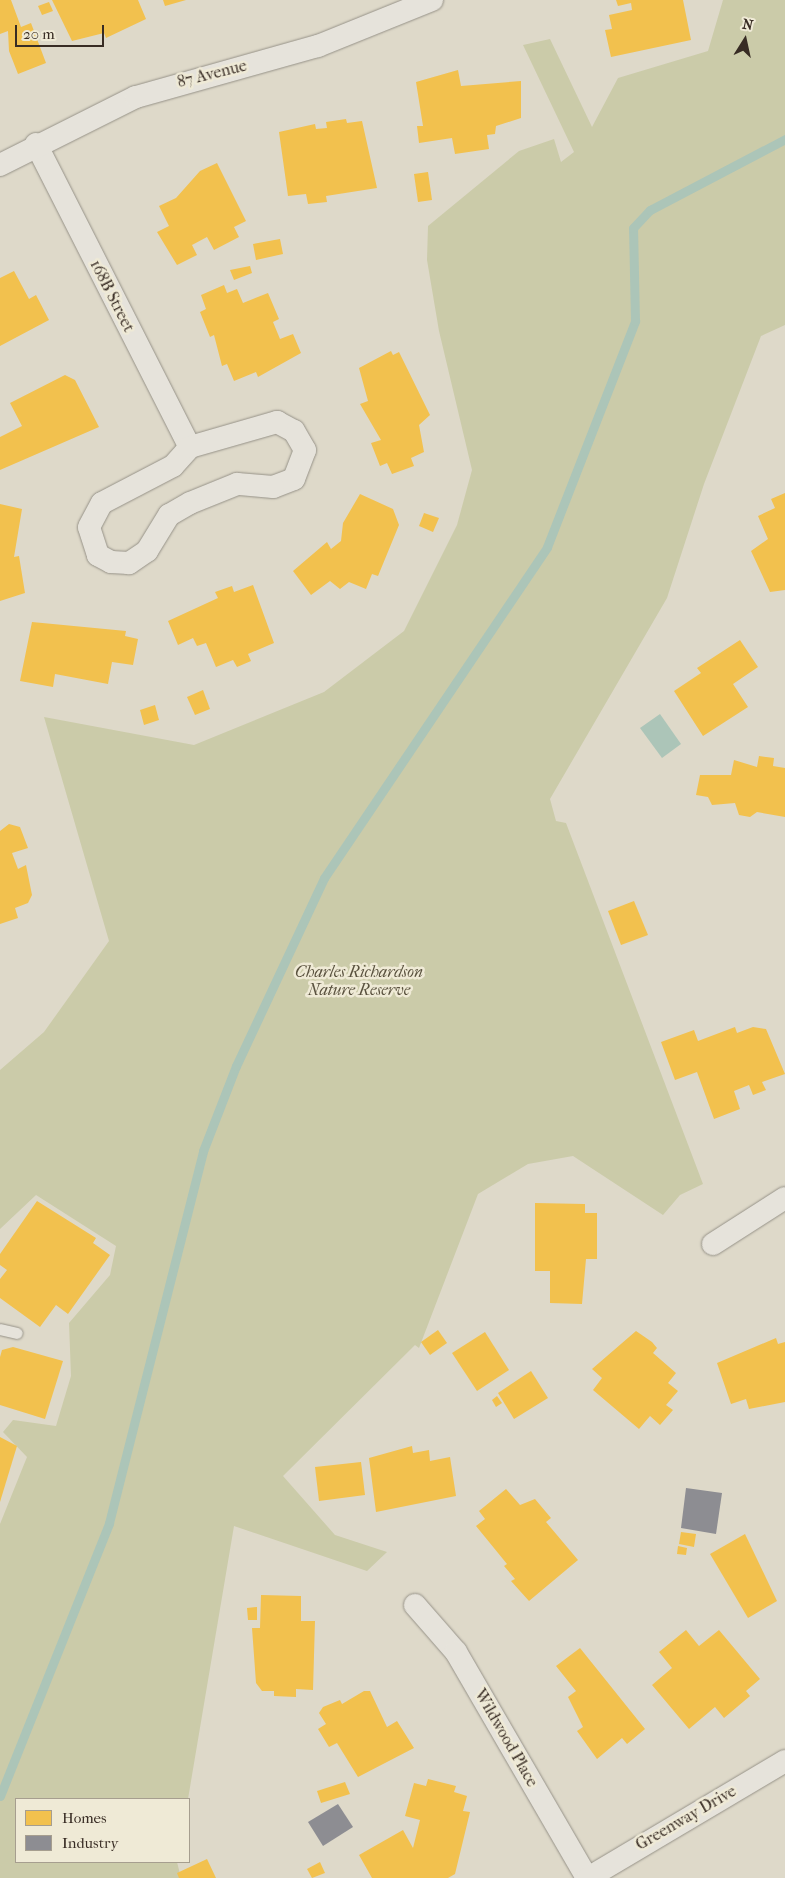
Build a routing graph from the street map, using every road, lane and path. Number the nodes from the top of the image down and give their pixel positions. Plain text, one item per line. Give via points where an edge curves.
1 (432, 0) edge
2 (36, 144) junction
3 (0, 165) edge
4 (190, 447) junction
5 (785, 1198) edge
6 (713, 1244) dead end
7 (0, 1329) edge
8 (16, 1333) dead end
9 (415, 1605) dead end
10 (785, 1761) edge
11 (587, 1878) edge

1 - 2 street, 87 Avenue via 318,46 156,89
2 - 3 street, 87 Avenue
2 - 4 street, 168B Street
4 - 4 street via 277,422 299,436 305,457 299,472 287,483 220,489 169,515 140,558 123,564 105,560 89,535 96,507 174,466
5 - 6 street
7 - 8 lane
9 - 11 street, Wildwood Place via 456,1652
10 - 11 street, Greenway Drive

